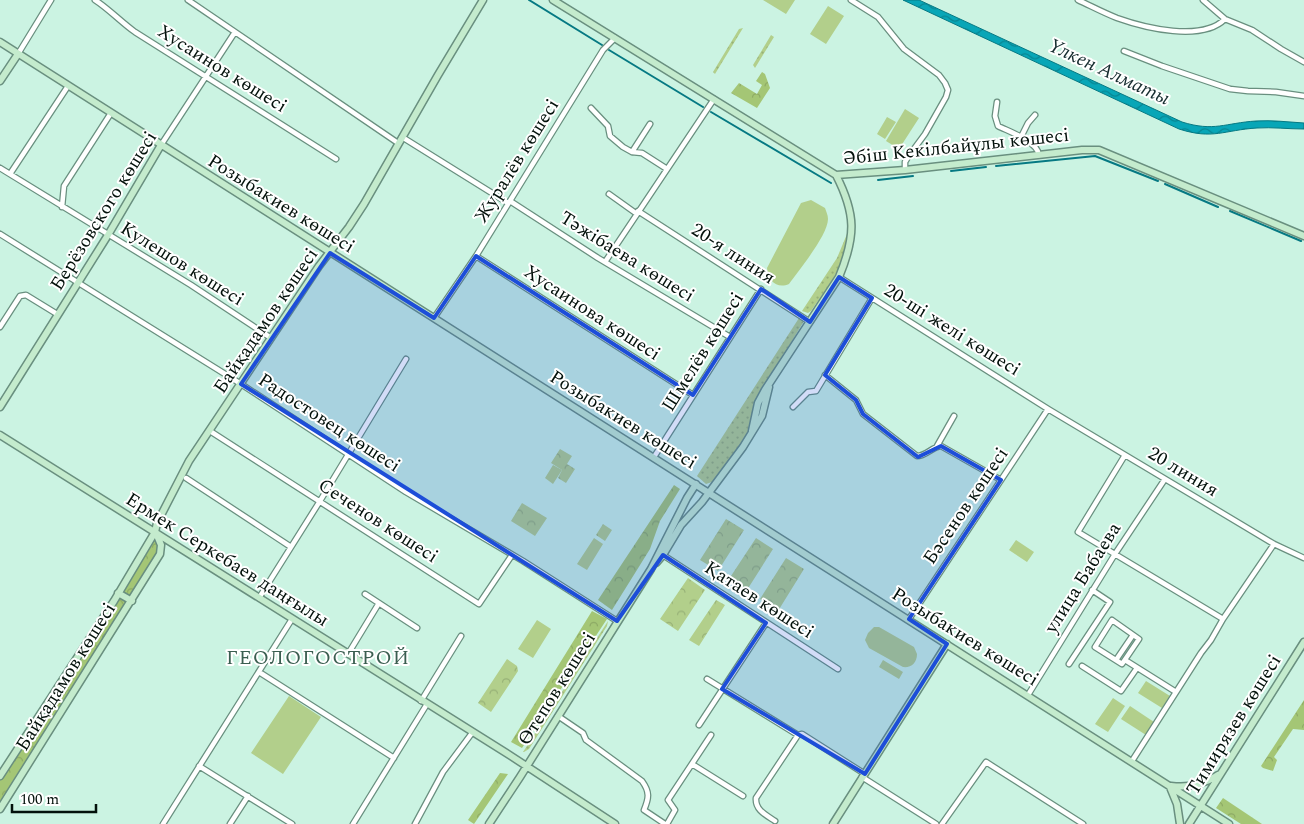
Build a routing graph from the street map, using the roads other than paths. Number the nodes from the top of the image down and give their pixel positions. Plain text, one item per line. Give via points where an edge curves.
1 (52, 0) edge
2 (94, 0) edge
3 (188, 0) edge
4 (483, 0) edge
5 (553, 0) edge
6 (851, 0) edge
7 (1078, 0) edge
8 (1203, 0) edge
9 (1225, 19) junction
10 (235, 32) junction
11 (615, 38) junction
12 (0, 42) edge
13 (1124, 50) dead end
14 (18, 54) junction
15 (1304, 62) edge
16 (206, 78) junction
17 (0, 81) edge
18 (68, 86) junction
19 (1304, 96) edge
20 (714, 99) junction
21 (996, 102) dead end
22 (591, 108) dead end
23 (111, 113) junction
24 (1035, 115) dead end
25 (650, 124) dead end
26 (1021, 137) junction
27 (400, 140) junction
28 (161, 145) junction
29 (632, 152) junction
30 (1039, 155) junction
31 (336, 159) dead end
32 (0, 168) edge
33 (667, 169) junction
34 (905, 170) junction
35 (10, 174) junction
36 (836, 175) junction
37 (609, 194) dead end
38 (509, 202) junction
39 (62, 207) junction
40 (638, 213) junction
41 (0, 234) edge
42 (108, 235) junction
43 (1304, 236) edge
44 (330, 252) junction
45 (476, 256) junction
46 (605, 262) junction
47 (839, 277) junction
48 (78, 282) junction
49 (761, 289) junction
50 (872, 298) junction
51 (57, 314) junction
52 (434, 318) junction
53 (810, 322) junction
54 (0, 327) edge
55 (730, 337) junction
56 (272, 338) junction
57 (406, 359) dead end
58 (825, 375) junction
59 (241, 384) junction
60 (693, 395) junction
61 (0, 406) edge
62 (793, 408) dead end
63 (1048, 409) junction
64 (954, 416) dead end
65 (210, 432) junction
66 (0, 434) edge
67 (938, 446) junction
68 (348, 453) junction
69 (1125, 455) junction
70 (654, 457) junction
71 (186, 478) dead end
72 (1165, 479) junction
73 (1001, 480) junction
74 (696, 484) junction
75 (709, 492) junction
76 (320, 501) junction
77 (155, 532) junction
78 (1274, 544) junction
79 (291, 547) junction
80 (1115, 554) junction
81 (512, 555) junction
82 (663, 555) junction
83 (1304, 558) edge
84 (651, 569) junction
85 (1092, 590) junction
86 (118, 593) junction
87 (365, 594) dead end
88 (259, 598) junction
89 (132, 600) junction
90 (379, 603) junction
91 (292, 619) junction
92 (909, 619) junction
93 (1223, 619) junction
94 (617, 621) junction
95 (766, 623) junction
96 (417, 628) dead end
97 (1133, 635) junction
98 (461, 636) dead end
99 (1304, 642) edge
100 (947, 644) junction
101 (348, 654) junction
102 (1116, 660) junction
103 (1125, 660) junction
104 (1068, 664) dead end
105 (1082, 666) dead end
106 (1137, 668) junction
107 (838, 669) dead end
108 (259, 672) junction
109 (707, 679) dead end
110 (722, 689) junction
111 (1176, 692) junction
112 (1028, 695) junction
113 (424, 703) junction
114 (558, 716) junction
115 (698, 725) dead end
116 (472, 732) junction
117 (711, 735) dead end
118 (798, 735) junction
119 (394, 758) junction
120 (1132, 761) junction
121 (692, 764) junction
122 (199, 766) junction
123 (526, 767) junction
124 (1221, 773) junction
125 (0, 776) edge
126 (864, 776) junction
127 (1170, 786) junction
128 (248, 796) junction
129 (743, 796) dead end
130 (1200, 806) junction
131 (0, 810) edge
132 (775, 821) dead end
133 (163, 824) edge
134 (230, 824) edge
135 (292, 824) edge
136 (354, 824) edge
137 (415, 824) edge
138 (489, 824) edge
139 (615, 824) edge
140 (666, 824) edge
141 (833, 824) edge
142 (936, 824) edge
143 (942, 824) edge
144 (1083, 824) edge
145 (1180, 824) edge
146 (1189, 824) edge
147 (1229, 824) edge

1 - 14 street
2 - 16 street, Хусаинов көшесі via 128,27
3 - 10 street, Тәжібаева көшесі
4 - 27 street, Байқадамов көшесі
5 - 11 street, Әбіш Кекілбайұлы көшесі
6 - 34 street via 878,17 904,49 939,75 948,90 925,134 905,162
7 - 9 street via 1117,18 1170,30 1199,31
8 - 9 street
9 - 15 street via 1252,30
10 - 16 street, Берёзовского көшесі
10 - 27 street, Тәжібаева көшесі
11 - 20 street, Әбіш Кекілбайұлы көшесі
11 - 38 street, Журалёв көшесі via 603,50
12 - 14 street, Розыбакиев көшесі
13 - 19 street via 1230,88
14 - 17 street
14 - 18 street, Розыбакиев көшесі
16 - 28 street, Берёзовского көшесі
16 - 31 street, Хусаинов көшесі
18 - 23 street, Розыбакиев көшесі
18 - 35 street
20 - 33 street
20 - 36 street, Әбіш Кекілбайұлы көшесі
21 - 26 street via 998,126
22 - 29 street via 608,126 610,136
23 - 28 street, Розыбакиев көшесі
23 - 39 street via 64,186
24 - 26 street
25 - 29 street
26 - 30 street via 1037,148
27 - 38 street, Тәжібаева көшесі
27 - 44 street, Байқадамов көшесі via 364,204
28 - 42 street, Берёзовского көшесі
28 - 44 street, Розыбакиев көшесі
29 - 33 street via 642,153
30 - 34 street, Әбіш Кекілбайұлы көшесі
30 - 43 street, Әбіш Кекілбайұлы көшесі via 1099,150
32 - 35 street, Кулешов көшесі
33 - 40 street
34 - 36 street, Әбіш Кекілбайұлы көшесі
35 - 39 street, Кулешов көшесі
36 - 47 street, Өтепов көшесі via 852,218 849,247
37 - 40 street, 20-я линия
38 - 45 street, Журалёв көшесі
38 - 46 street, Тәжібаева көшесі
39 - 42 street, Кулешов көшесі
40 - 46 street
40 - 49 street, 20-я линия
41 - 48 street, Радостовец көшесі
42 - 48 street, Берёзовского көшесі
42 - 56 street, Кулешов көшесі
44 - 52 street, Розыбакиев көшесі
44 - 56 street, Байқадамов көшесі
45 - 52 street, Журалёв көшесі
45 - 60 street, Хусаинова көшесі
46 - 55 street, Тәжібаева көшесі
47 - 50 street, 20-ші желі көшесі
47 - 53 street, Өтепов көшесі
48 - 51 street, Берёзовского көшесі
48 - 59 street, Радостовец көшесі
49 - 53 street, 20-я линия
49 - 55 street, Шмелёв көшесі
50 - 58 street
50 - 63 street, 20-ші желі көшесі
51 - 54 street via 23,295
51 - 61 street, Берёзовского көшесі
52 - 70 street, Розыбакиев көшесі
53 - 75 street, Өтепов көшесі via 772,381 762,416 743,448
55 - 60 street, Шмелёв көшесі
56 - 59 street, Байқадамов көшесі
57 - 68 street
58 - 62 street via 816,391 808,392
58 - 67 street via 856,400 862,414 917,456
59 - 65 street, Байқадамов көшесі
59 - 68 street, Радостовец көшесі
60 - 70 street, Шмелёв көшесі
63 - 69 street, 20 линия
63 - 73 street, Бәсенов көшесі
64 - 67 street
65 - 76 street, Сеченов көшесі
65 - 77 street, Байқадамов көшесі via 184,470
66 - 77 street, Ермек Серкебаев даңғылы
67 - 73 street via 946,447
68 - 76 street
68 - 81 street, Радостовец көшесі
69 - 72 street, 20 линия
69 - 80 street via 1078,532
70 - 74 street, Розыбакиев көшесі
71 - 79 street
72 - 78 street, 20 линия
72 - 80 street, улица Бабаева
73 - 92 street, Бәсенов көшесі
74 - 75 street, Розыбакиев көшесі
74 - 84 street, Өтепов көшесі
75 - 82 street, Өтепов көшесі via 685,520
75 - 92 street, Розыбакиев көшесі
76 - 79 street
76 - 81 street, Сеченов көшесі via 479,604
77 - 86 street, Байқадамов көшесі
77 - 88 street, Ермек Серкебаев даңғылы
77 - 89 street, Байқадамов көшесі via 161,545 160,554
78 - 83 street, 20 линия
78 - 93 street
79 - 88 street
80 - 85 street, улица Бабаева
80 - 93 street
81 - 94 street, Радостовец көшесі
82 - 84 street, Өтепов көшесі
82 - 95 street, Қатаев көшесі
84 - 94 street, Өтепов көшесі
85 - 104 street via 1110,602
85 - 112 street, улица Бабаева
86 - 89 street
86 - 125 street, Байқадамов көшесі
87 - 90 street
88 - 91 street, Ермек Серкебаев даңғылы
89 - 131 street, Байқадамов көшесі
90 - 96 street
90 - 101 street
91 - 101 street, Ермек Серкебаев даңғылы
91 - 108 street
92 - 100 street, Розыбакиев көшесі
93 - 111 street
94 - 114 street, Өтепов көшесі
95 - 107 street, Қатаев көшесі
95 - 110 street
97 - 102 street
97 - 102 street via 1112,620 1095,646
97 - 103 street via 1139,639
98 - 113 street
99 - 124 street, Тимирязев көшесі
100 - 112 street, Розыбакиев көшесі
100 - 126 street
101 - 113 street, Ермек Серкебаев даңғылы
102 - 103 street via 1122,664
103 - 106 street
105 - 106 street via 1121,691
106 - 111 street
108 - 119 street
108 - 122 street
109 - 110 street
110 - 115 street
110 - 118 street
111 - 120 street
112 - 120 street, Розыбакиев көшесі
113 - 116 street, Ермек Серкебаев даңғылы
113 - 119 street
114 - 123 street, Өтепов көшесі
114 - 140 street via 642,781 648,790 644,810
116 - 123 street, Ермек Серкебаев даңғылы
116 - 137 street via 443,772
117 - 121 street
118 - 126 street via 802,734
118 - 132 street via 756,798 755,804 762,813
119 - 136 street
120 - 127 street, Розыбакиев көшесі
121 - 129 street
121 - 140 street via 668,800 675,810
122 - 128 street
122 - 133 street
123 - 138 street, Өтепов көшесі
123 - 139 street, Ермек Серкебаев даңғылы
124 - 127 street via 1200,784
124 - 130 street, Тимирязев көшесі
126 - 141 street
126 - 142 street
127 - 130 street, Розыбакиев көшесі
127 - 145 street
128 - 134 street
128 - 135 street
130 - 146 street, Тимирязев көшесі
130 - 147 street, Розыбакиев көшесі
143 - 144 street via 986,762

